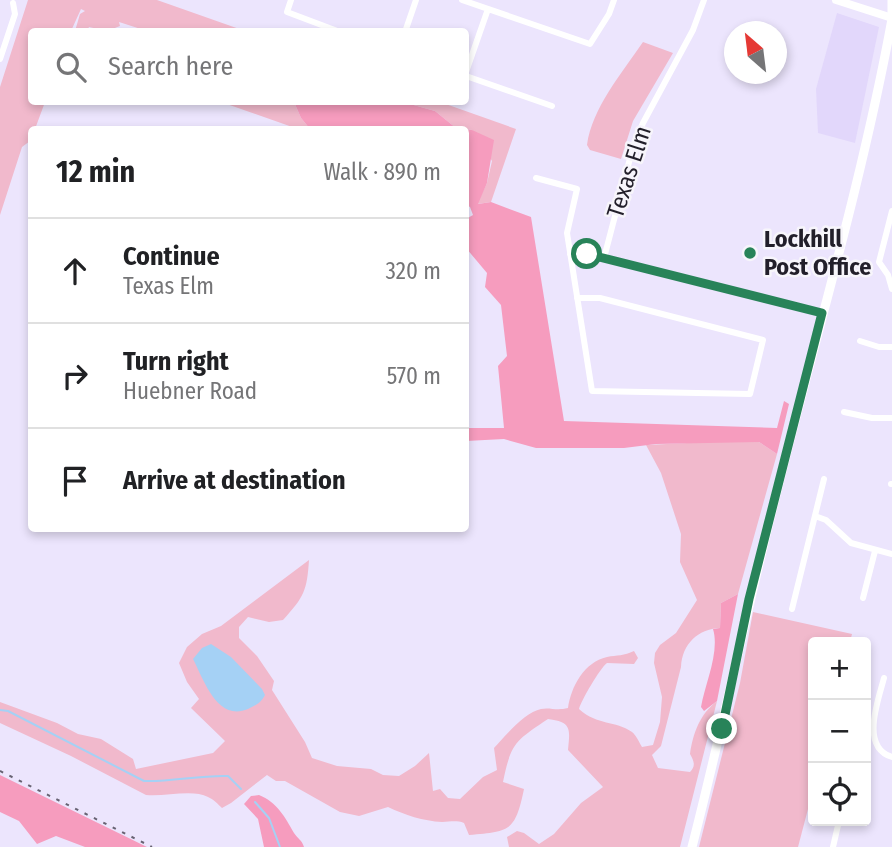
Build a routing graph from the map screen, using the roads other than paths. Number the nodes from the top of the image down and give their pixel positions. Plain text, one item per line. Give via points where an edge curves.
1 (291, 0) edge
2 (416, 0) edge
3 (462, 0) edge
4 (614, 0) edge
5 (704, 0) edge
6 (836, 0) edge
7 (892, 0) edge
8 (13, 3) dead end
9 (488, 9) junction
10 (892, 18) edge
11 (329, 28) edge
12 (406, 28) edge
13 (0, 59) edge
14 (469, 65) edge
15 (469, 75) edge
16 (552, 106) dead end
17 (536, 178) dead end
18 (892, 211) edge
19 (570, 254) junction
20 (604, 258) junction
21 (892, 289) edge
22 (577, 298) junction
23 (822, 313) junction
24 (860, 341) dead end
25 (892, 347) edge
26 (844, 412) dead end
27 (892, 418) edge
28 (824, 479) dead end
29 (815, 516) junction
30 (875, 551) junction
31 (892, 554) edge
32 (863, 598) dead end
33 (792, 609) dead end
34 (884, 678) dead end
35 (892, 757) edge
36 (838, 826) edge
37 (692, 847) edge
38 (833, 847) edge

1 - 11 street via 287,12
2 - 12 street
3 - 9 street
4 - 9 street via 590,44
5 - 20 street, Texas Elm via 633,147
6 - 10 main road
7 - 10 main road
8 - 13 street via 15,14
9 - 14 street
10 - 23 main road
15 - 16 street
17 - 19 street via 577,189 568,233
18 - 21 street via 879,262
19 - 20 street
19 - 22 street
20 - 23 street
22 - 22 street via 600,298 763,340 750,394 592,391
23 - 37 main road
24 - 25 street
26 - 27 street
28 - 29 street
29 - 30 street via 851,543
29 - 33 street
30 - 31 street
30 - 32 street
34 - 35 street via 874,737 881,751
36 - 38 street

